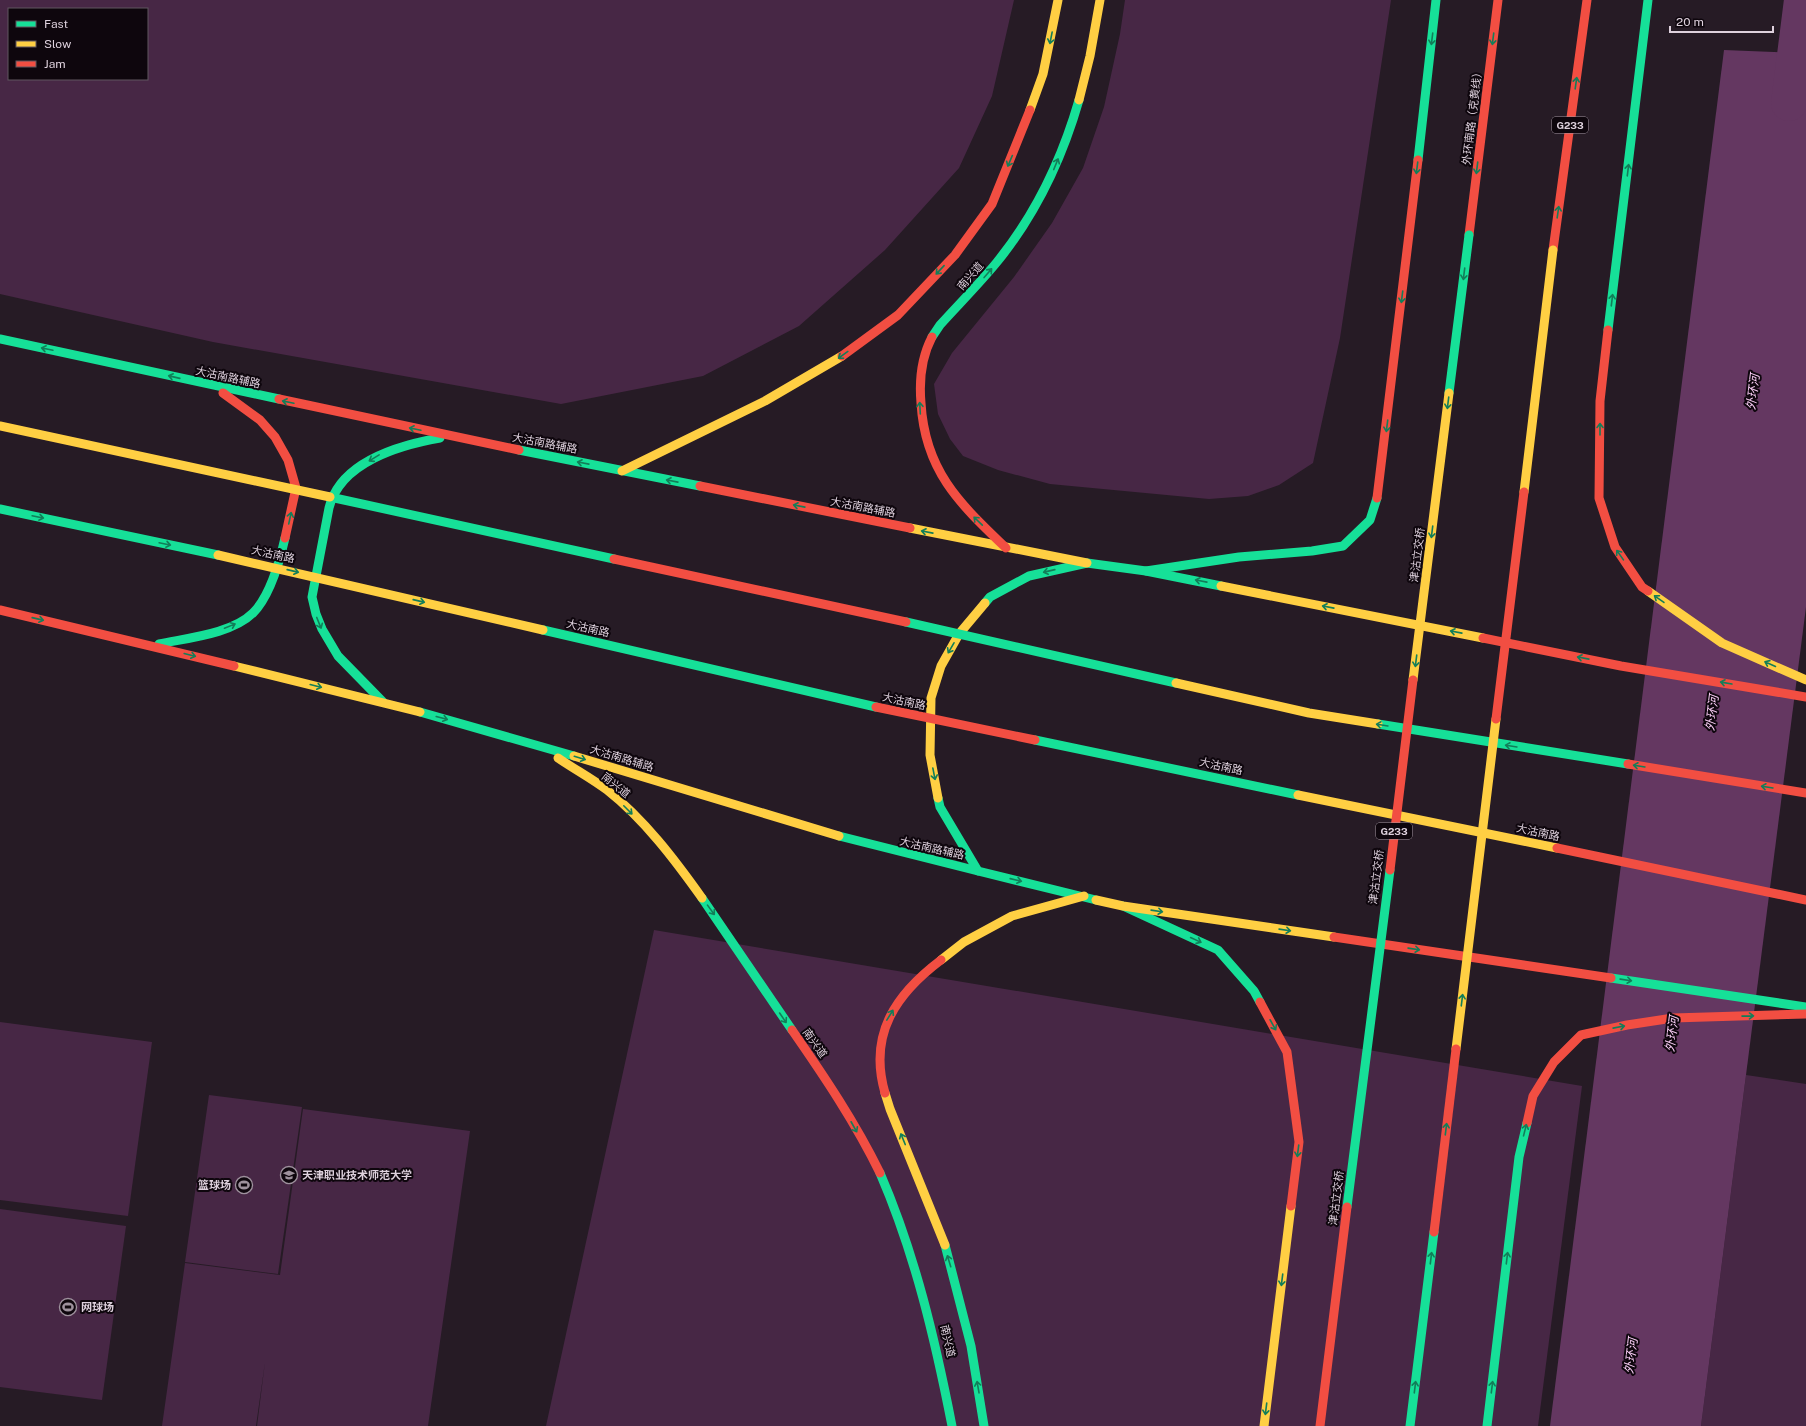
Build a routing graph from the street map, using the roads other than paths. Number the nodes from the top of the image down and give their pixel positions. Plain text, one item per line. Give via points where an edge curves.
1 (1058, 0) edge
2 (1100, 0) edge
3 (1436, 0) edge
4 (1498, 0) edge
5 (1587, 0) edge
6 (1648, 0) edge
7 (1469, 236) joint
8 (0, 339) edge
9 (212, 386) junction
10 (0, 426) edge
11 (451, 436) junction
12 (622, 471) junction
13 (0, 509) edge
14 (1006, 548) junction
15 (1087, 563) junction
16 (1146, 570) junction
17 (0, 610) edge
18 (152, 646) junction
19 (1806, 680) edge
20 (1806, 697) edge
21 (383, 702) junction
22 (540, 746) junction
23 (1806, 793) edge
24 (978, 871) junction
25 (1084, 896) junction
26 (1806, 900) edge
27 (1123, 906) junction
28 (1806, 1007) edge
29 (1806, 1014) edge
30 (952, 1426) edge
31 (984, 1426) edge
32 (1264, 1426) edge
33 (1320, 1426) edge
34 (1410, 1426) edge
35 (1487, 1426) edge

1 -> 12 main road via 1043,74 1021,135 992,204 955,255 898,315 838,359 765,401
14 -> 2 main road, 南兴道 via 961,504 940,476 922,429 920,376 926,352 936,329 1007,251 1047,185 1077,107 1087,71
3 -> 16 main road via 1379,494 1370,520 1343,546
4 -> 7 main road, 外环南路（克黄线） / G233
34 -> 5 main road, G233, bridge via 1553,250
19 -> 6 main road via 1722,642 1642,587 1615,547 1599,498 1601,393
7 -> 33 main road, 津沽立交桥 / G233, bridge
9 -> 8 main road, 大沽南路辅路
11 -> 9 main road, 大沽南路辅路
18 -> 9 main road via 214,632 235,625 253,613 265,597 282,552 296,488 288,460 260,420
23 -> 10 main road, bridge via 1309,713 842,608
12 -> 11 main road, 大沽南路辅路
11 -> 21 main road via 386,451 346,478 332,500 312,597 315,613 332,649
14 -> 12 main road, 大沽南路辅路
13 -> 26 main road, 大沽南路, bridge via 280,568 832,698
14 - 15 main road, 大沽南路辅路
15 - 16 main road
15 -> 24 main road via 1029,576 990,597 959,634 941,666 931,698 930,755 940,807
20 -> 16 main road via 1621,666
17 -> 18 main road, 大沽南路辅路
18 -> 21 main road, 大沽南路辅路
21 -> 22 main road, 大沽南路辅路
22 -> 24 main road, 大沽南路辅路 via 861,843
22 -> 30 main road, 南兴道 via 613,795 686,875 723,926 846,1112 879,1172 925,1297
24 -> 25 main road
25 - 27 main road
31 -> 25 main road, 南兴道 via 971,1346 958,1288 943,1239 890,1109 882,1082 880,1049 886,1022 903,995 929,969 964,942 1012,916
27 -> 28 main road
27 -> 32 main road via 1218,950 1254,991 1287,1052 1299,1142
35 -> 29 main road via 1519,1156 1533,1096 1554,1062 1581,1035 1673,1018

